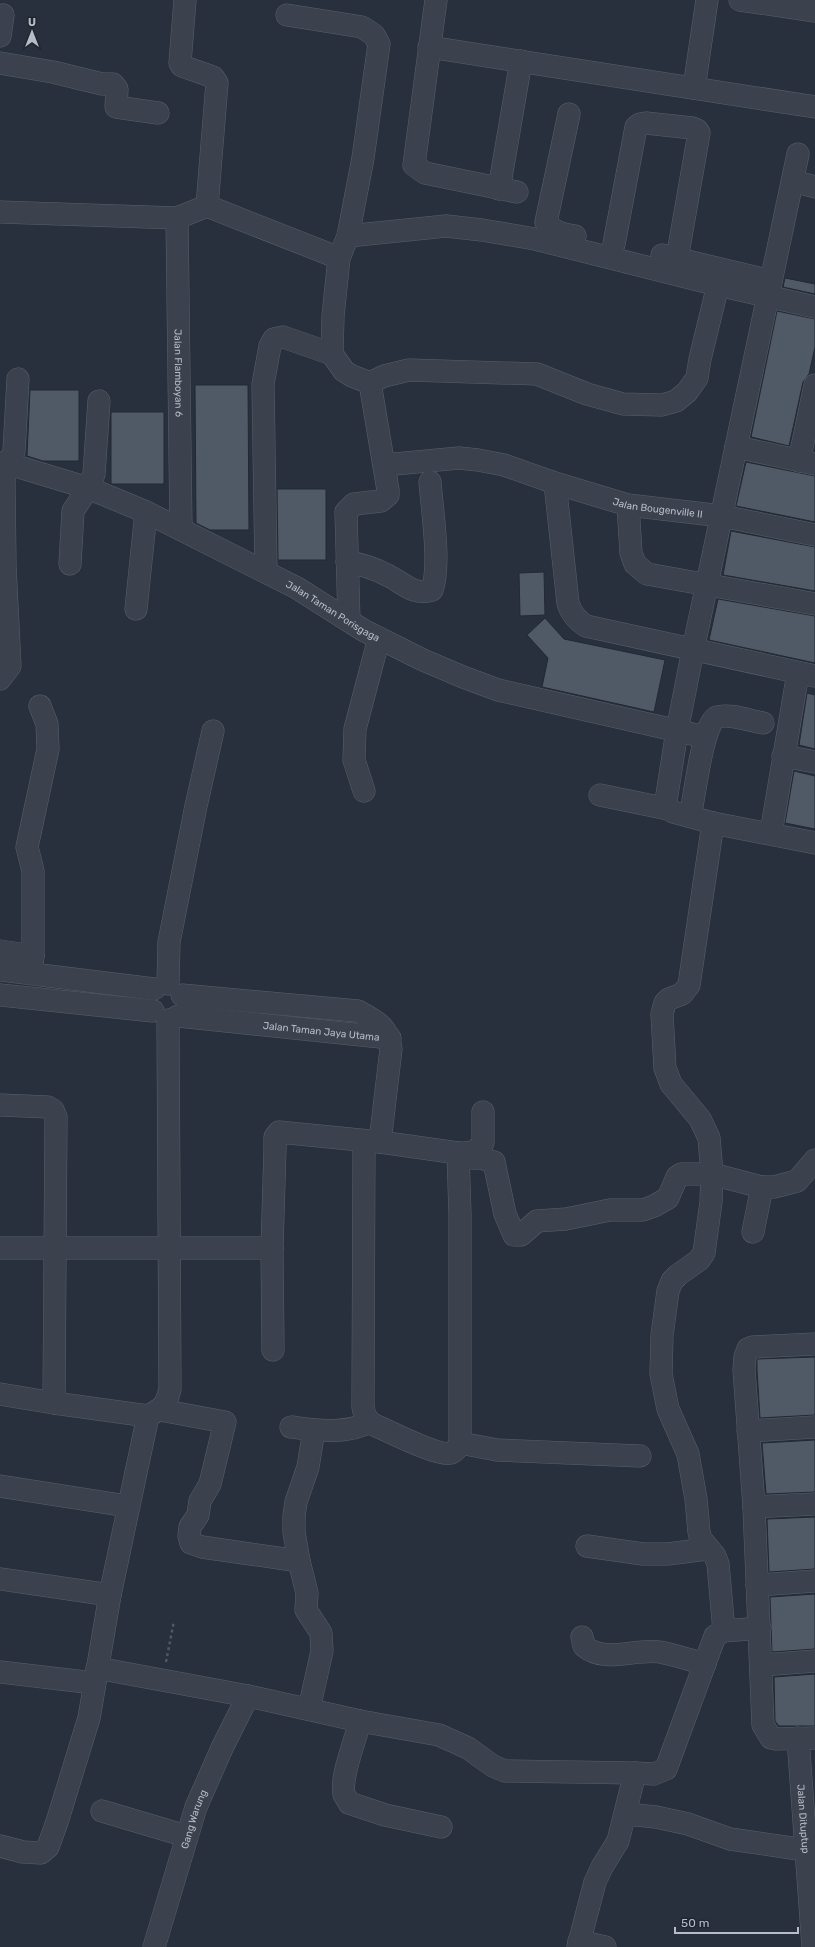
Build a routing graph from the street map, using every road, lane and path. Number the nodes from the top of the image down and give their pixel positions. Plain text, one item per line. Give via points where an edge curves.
1 (185, 0) edge
2 (436, 0) edge
3 (707, 0) edge
4 (740, 0) edge
5 (790, 3) edge
6 (815, 11) edge
7 (3, 15) dead end
8 (287, 15) dead end
9 (0, 36) edge
10 (429, 47) junction
11 (521, 61) junction
12 (0, 64) edge
13 (694, 88) junction
14 (815, 107) edge
15 (158, 113) dead end
16 (569, 114) dead end
17 (798, 154) dead end
18 (793, 182) junction
19 (815, 187) edge
20 (207, 206) junction
21 (0, 212) edge
22 (177, 218) junction
23 (348, 236) junction
24 (614, 244) junction
25 (339, 258) junction
26 (677, 259) junction
27 (718, 285) junction
28 (770, 289) junction
29 (815, 307) edge
30 (332, 354) junction
31 (18, 379) dead end
32 (370, 383) junction
33 (815, 385) edge
34 (99, 401) dead end
35 (736, 447) junction
36 (807, 462) edge
37 (5, 463) edge
38 (384, 465) junction
39 (430, 482) dead end
40 (555, 483) junction
41 (88, 488) junction
42 (628, 505) junction
43 (146, 512) junction
44 (722, 516) junction
45 (181, 529) junction
46 (815, 535) edge
47 (347, 562) junction
48 (70, 564) dead end
49 (3, 567) edge
50 (266, 572) junction
51 (707, 583) junction
52 (815, 604) edge
53 (136, 609) dead end
54 (349, 621) junction
55 (380, 638) junction
56 (693, 650) junction
57 (806, 674) edge
58 (0, 679) edge
59 (40, 706) dead end
60 (763, 723) dead end
61 (677, 731) junction
62 (213, 732) dead end
63 (705, 738) junction
64 (783, 756) junction
65 (815, 762) edge
66 (364, 791) dead end
67 (600, 795) dead end
68 (692, 806) dead end
69 (668, 808) junction
70 (714, 823) junction
71 (771, 833) junction
72 (815, 843) edge
73 (0, 951) edge
74 (32, 965) junction
75 (0, 970) edge
76 (0, 995) edge
77 (167, 1003) junction
78 (0, 1105) edge
79 (483, 1112) dead end
80 (372, 1141) junction
81 (458, 1156) junction
82 (815, 1160) edge
83 (712, 1174) junction
84 (762, 1187) junction
85 (753, 1232) dead end
86 (0, 1248) edge
87 (55, 1248) junction
88 (168, 1248) junction
89 (272, 1248) junction
90 (815, 1344) edge
91 (273, 1350) dead end
92 (0, 1394) edge
93 (54, 1403) junction
94 (154, 1413) junction
95 (369, 1422) junction
96 (292, 1426) dead end
97 (815, 1427) edge
98 (314, 1430) junction
99 (748, 1432) junction
100 (460, 1444) junction
101 (640, 1456) dead end
102 (0, 1486) edge
103 (815, 1504) edge
104 (128, 1506) junction
105 (754, 1507) junction
106 (587, 1546) dead end
107 (707, 1549) junction
108 (299, 1561) junction
109 (0, 1579) edge
110 (815, 1581) edge
111 (757, 1585) junction
112 (110, 1595) junction
113 (174, 1621) dead end
114 (760, 1628) junction
115 (724, 1630) junction
116 (582, 1637) dead end
117 (815, 1661) edge
118 (705, 1664) junction
119 (762, 1665) junction
120 (0, 1672) edge
121 (95, 1676) junction
122 (161, 1680) junction
123 (248, 1696) junction
124 (309, 1710) junction
125 (360, 1721) junction
126 (807, 1738) edge
127 (635, 1773) junction
128 (102, 1810) dead end
129 (626, 1814) junction
130 (809, 1818) edge
131 (441, 1827) dead end
132 (186, 1836) junction
133 (0, 1846) edge
134 (805, 1850) junction
135 (812, 1898) edge
136 (578, 1944) edge
137 (154, 1947) edge
138 (605, 1947) edge
139 (813, 1947) edge

1 - 20 street via 180,64 213,77 217,83
2 - 10 street
3 - 13 street
4 - 5 street
5 - 6 street
7 - 9 street
8 - 23 street via 362,27 374,35 379,44 363,158
10 - 11 street
10 - 11 street via 414,165 425,173 508,191
11 - 13 street
12 - 15 street via 113,84 117,89 116,107
13 - 14 street
16 - 24 street via 546,222 549,228 558,232
17 - 18 street
18 - 19 street
18 - 28 street
20 - 22 street
20 - 25 street
21 - 22 street
22 - 45 street, Jalan Flamboyan 6
23 - 25 street
23 - 27 street via 446,226 482,230 535,239
24 - 26 street
24 - 26 street via 636,127 646,123 692,128 699,133
25 - 30 street
26 - 28 street
27 - 28 street
27 - 32 street via 697,378 687,392 676,401 662,405 623,404 587,394 537,374 409,370 384,376
28 - 29 street
28 - 35 street
30 - 32 street via 344,371
30 - 50 street via 283,337 274,339 270,346 263,384
31 - 37 street via 14,451
32 - 38 street
33 - 36 street
34 - 41 street via 94,474
35 - 36 street
35 - 44 street
37 - 41 street, Jalan Taman Porisgaga
37 - 49 street
38 - 40 street, Jalan Bougenville II via 459,458 504,465
38 - 47 street via 388,490 385,498 381,501 354,504 346,512
39 - 47 street via 435,541 435,578 432,590 415,591 389,576
40 - 42 street, Jalan Bougenville II
40 - 56 street via 568,603 572,614 586,626
41 - 43 street, Jalan Taman Porisgaga
41 - 48 street via 73,511
42 - 44 street, Jalan Bougenville II
42 - 51 street via 631,553 635,564 647,574
43 - 45 street, Jalan Taman Porisgaga
43 - 53 street
44 - 46 street, Jalan Bougenville II
44 - 51 street
45 - 50 street, Jalan Taman Porisgaga
47 - 54 street
49 - 58 street via 10,666
50 - 54 street, Jalan Taman Porisgaga via 298,588
51 - 52 street
51 - 56 street
54 - 55 street, Jalan Taman Porisgaga
55 - 61 street, Jalan Taman Porisgaga via 430,663 498,690
55 - 66 street via 355,729 354,760
56 - 57 street
56 - 61 street
57 - 64 street
59 - 74 street via 47,724 48,749 27,847 33,871
60 - 63 street via 727,716 717,717 709,725
61 - 63 street, Jalan Taman Porisgaga
61 - 69 street via 666,801
62 - 77 street via 169,942
63 - 68 street
64 - 65 street
64 - 71 street
67 - 69 street
69 - 70 street via 673,812
70 - 71 street
70 - 83 street via 690,980 682,994 665,1003 662,1014 664,1068 671,1084 691,1106 703,1125 708,1138
71 - 72 street
73 - 74 street
74 - 75 street, Jalan Taman Jaya Utama
74 - 77 street, Jalan Taman Jaya Utama
76 - 77 street, Jalan Taman Jaya Utama
77 - 80 street, Jalan Taman Jaya Utama via 390,1038 391,1049
77 - 88 street
78 - 87 street via 48,1107 53,1110 56,1117
79 - 81 street via 481,1147
80 - 81 street
80 - 89 street via 279,1132 275,1137 274,1149
80 - 95 street via 363,1407
81 - 83 street via 494,1162 506,1214 514,1235 521,1235 537,1221 566,1219 610,1210 643,1210 668,1198 677,1177 681,1174
81 - 100 street
82 - 84 street via 797,1181 774,1187
83 - 84 street
83 - 107 street via 704,1253 672,1281 668,1291 662,1335 661,1374 668,1409 680,1442 688,1454 699,1532
84 - 85 street
86 - 87 street
87 - 88 street
87 - 93 street
88 - 89 street
88 - 94 street via 170,1389 166,1402
89 - 91 street
90 - 99 street via 753,1346 748,1349 745,1357
92 - 93 street
93 - 94 street
94 - 104 street
94 - 108 street via 225,1422 210,1484 200,1501 198,1515 190,1527 191,1543 202,1547
95 - 98 street via 361,1427 349,1429
95 - 100 street via 434,1451 450,1453
96 - 98 street
97 - 99 street
98 - 108 street via 308,1467 294,1516
99 - 105 street
100 - 101 street via 497,1450
102 - 104 street
103 - 105 street
104 - 112 street
105 - 111 street
106 - 107 street via 643,1554
107 - 115 street via 715,1556 718,1564
108 - 124 street via 307,1593 306,1610 321,1633 322,1651
109 - 112 street
110 - 111 street
111 - 114 street
112 - 121 street
113 - 122 path
114 - 115 street
114 - 119 street
115 - 118 street via 715,1636
116 - 118 street via 584,1646 595,1653 625,1655 658,1652
117 - 119 street
118 - 127 street via 666,1769 654,1774
119 - 126 street via 763,1725 766,1733 776,1739
120 - 121 street
121 - 122 street
121 - 133 street via 89,1718 48,1847 40,1853
122 - 123 street
123 - 124 street
123 - 132 street, Gang Warung via 199,1799
124 - 125 street
125 - 127 street via 439,1735 468,1748 493,1766 505,1771
125 - 131 street via 348,1764 344,1794 349,1803 386,1815
126 - 130 street, Jalan Dituptup
127 - 129 street
128 - 132 street
129 - 134 street via 688,1824 730,1839
129 - 136 street via 618,1841 595,1882
130 - 134 street, Jalan Dituptup
132 - 137 street, Gang Warung
134 - 135 street, Jalan Dituptup
135 - 139 street, Jalan Dituptup
136 - 138 street

